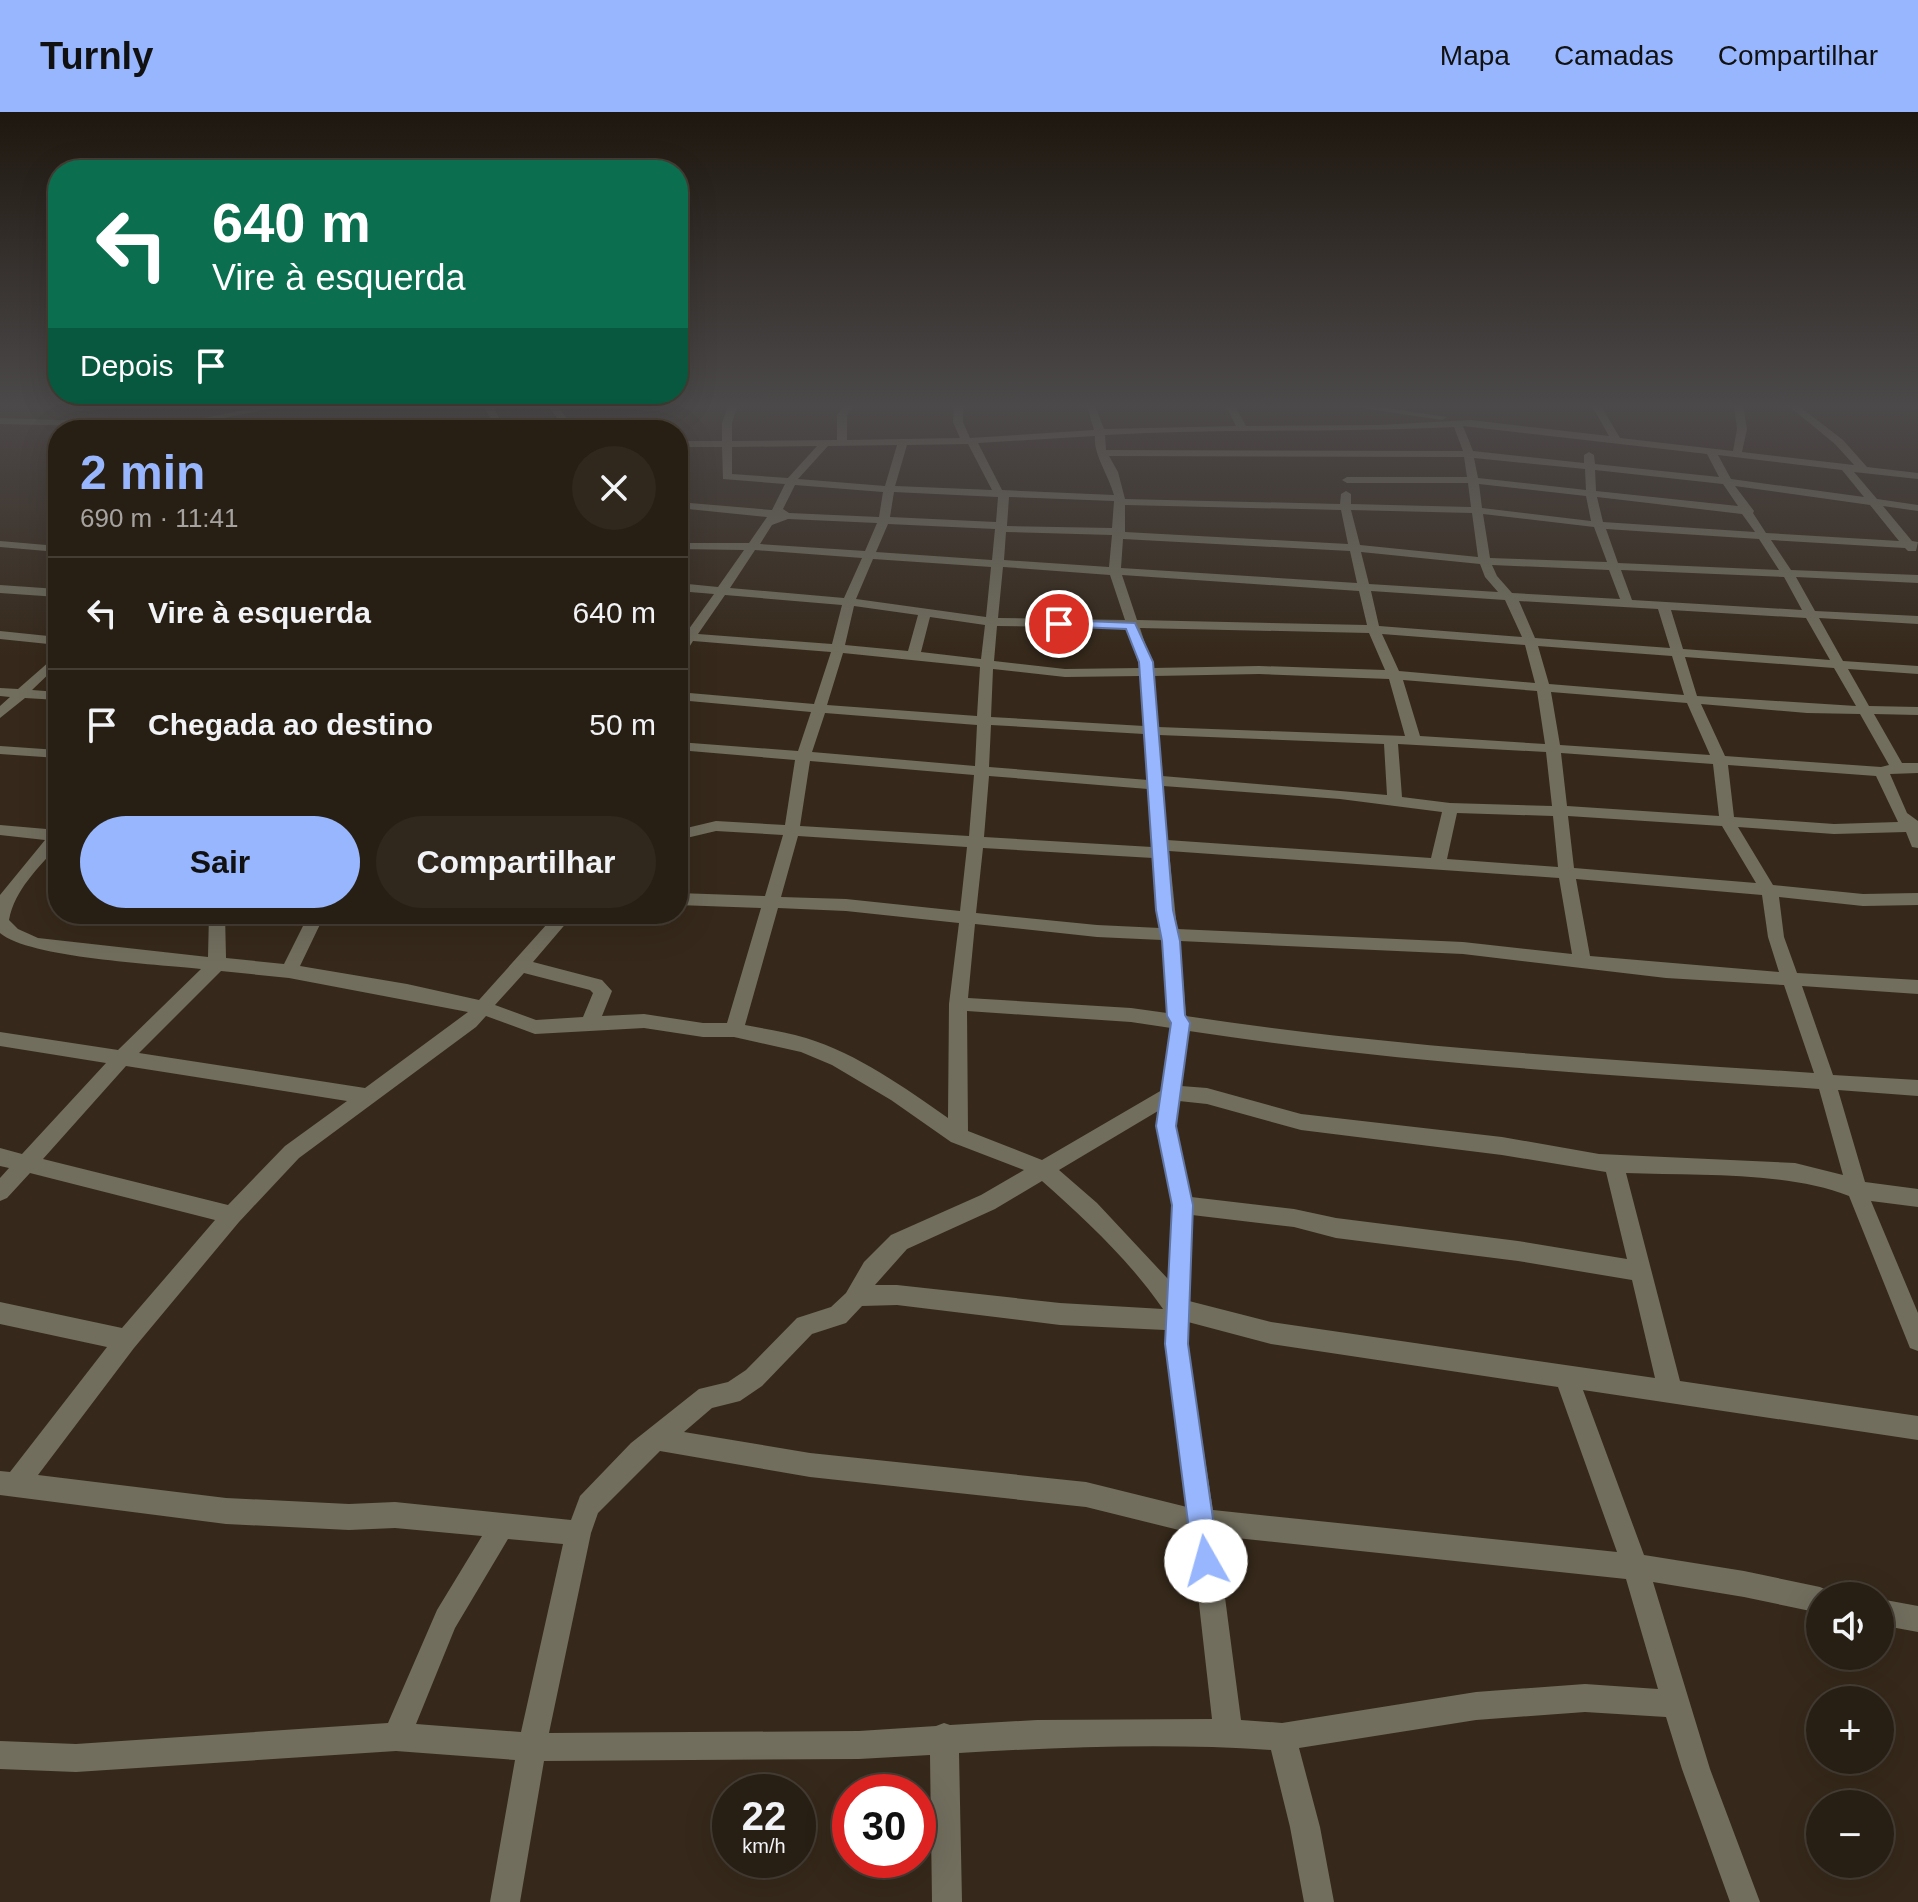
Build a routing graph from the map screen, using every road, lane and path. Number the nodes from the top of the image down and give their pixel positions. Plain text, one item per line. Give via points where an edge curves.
1 (889, 489) edge
2 (790, 490) edge
3 (901, 490) edge
4 (999, 490) edge
5 (1117, 490) edge
6 (1346, 490) edge
7 (1472, 490) edge
8 (1553, 490) edge
9 (1591, 490) edge
10 (1733, 490) edge
11 (1778, 490) edge
12 (1865, 490) edge
13 (1002, 494) junction
14 (1591, 494) junction
15 (1120, 500) junction
16 (1877, 504) junction
17 (688, 506) edge
18 (1345, 506) junction
19 (1918, 508) edge
20 (1475, 510) junction
21 (1749, 511) junction
22 (778, 516) junction
23 (884, 520) junction
24 (1598, 524) junction
25 (1002, 528) junction
26 (1119, 534) junction
27 (1765, 537) junction
28 (0, 544) edge
29 (1913, 545) edge
30 (688, 546) edge
31 (755, 547) junction
32 (48, 548) edge
33 (1357, 548) junction
34 (871, 556) junction
35 (1918, 557) edge
36 (1487, 561) junction
37 (997, 563) junction
38 (1611, 566) junction
39 (1115, 570) junction
40 (1789, 576) junction
41 (1918, 579) edge
42 (688, 588) edge
43 (1362, 588) junction
44 (0, 589) edge
45 (722, 591) junction
46 (48, 592) edge
47 (1509, 597) junction
48 (849, 602) junction
49 (1627, 602) junction
50 (1663, 604) junction
51 (925, 612) junction
52 (1809, 614) junction
53 (1918, 620) edge
54 (992, 622) junction
55 (1131, 626) junction
56 (688, 630) edge
57 (1374, 630) junction
58 (0, 635) edge
59 (688, 636) edge
60 (48, 640) edge
61 (1528, 642) junction
62 (837, 649) junction
63 (1680, 653) junction
64 (913, 657) junction
65 (987, 663) junction
66 (1841, 667) junction
67 (48, 668) edge
68 (1918, 670) edge
69 (1147, 671) junction
70 (1394, 675) junction
71 (1541, 686) junction
72 (0, 692) edge
73 (22, 694) junction
74 (48, 695) edge
75 (688, 697) edge
76 (1691, 697) junction
77 (819, 706) junction
78 (1865, 708) junction
79 (1918, 711) edge
80 (0, 714) edge
81 (984, 719) junction
82 (1153, 731) junction
83 (1391, 741) junction
84 (1414, 741) junction
85 (688, 747) edge
86 (0, 750) edge
87 (1555, 750) junction
88 (48, 753) edge
89 (803, 757) junction
90 (1720, 762) junction
91 (1918, 768) edge
92 (1889, 770) junction
93 (983, 771) junction
94 (1156, 783) junction
95 (1395, 801) junction
96 (1450, 808) junction
97 (1562, 811) junction
98 (1727, 822) junction
99 (1914, 826) edge
100 (0, 830) edge
101 (792, 831) junction
102 (688, 833) edge
103 (48, 835) edge
104 (1918, 843) edge
105 (974, 844) junction
106 (48, 848) edge
107 (1161, 849) junction
108 (1438, 865) junction
109 (1567, 874) junction
110 (1770, 893) junction
111 (688, 899) edge
112 (1918, 899) edge
113 (772, 900) junction
114 (2, 902) edge
115 (965, 917) junction
116 (0, 921) edge
117 (217, 924) edge
118 (312, 924) edge
119 (557, 924) edge
120 (1170, 934) junction
121 (1582, 961) junction
122 (217, 964) junction
123 (518, 965) junction
124 (289, 971) junction
125 (1789, 980) junction
126 (1918, 987) edge
127 (958, 1004) junction
128 (483, 1008) junction
129 (590, 1023) junction
130 (1181, 1023) junction
131 (734, 1030) junction
132 (0, 1039) edge
133 (124, 1056) junction
134 (1826, 1081) junction
135 (1918, 1088) edge
136 (1173, 1093) junction
137 (366, 1096) junction
138 (958, 1136) junction
139 (0, 1157) edge
140 (28, 1162) junction
141 (1614, 1164) junction
142 (1043, 1169) junction
143 (1858, 1190) junction
144 (0, 1192) edge
145 (1918, 1198) edge
146 (1182, 1205) junction
147 (232, 1215) junction
148 (1641, 1271) junction
149 (857, 1296) junction
150 (0, 1313) edge
151 (1176, 1314) junction
152 (126, 1340) junction
153 (1918, 1340) edge
154 (1567, 1376) junction
155 (1670, 1390) junction
156 (1918, 1428) edge
157 (656, 1438) junction
158 (8, 1483) edge
159 (1201, 1522) junction
160 (501, 1526) junction
161 (578, 1533) junction
162 (1635, 1565) junction
163 (1806, 1597) edge
164 (1894, 1615) edge
165 (1918, 1619) edge
166 (1676, 1704) junction
167 (1228, 1733) junction
168 (396, 1737) junction
169 (944, 1737) junction
170 (1282, 1737) junction
171 (532, 1747) junction
172 (0, 1755) edge
173 (505, 1902) edge
174 (947, 1902) edge
175 (1319, 1902) edge
176 (1745, 1902) edge

1 - 23 street
2 - 22 street
3 - 13 street
4 - 13 street
5 - 15 street
6 - 18 street
7 - 20 street
8 - 14 street
9 - 14 street
10 - 21 street
11 - 16 street
12 - 16 street
13 - 15 street
13 - 25 street
14 - 21 street
14 - 24 street
15 - 18 street
15 - 26 street
16 - 19 street
16 - 29 street
17 - 22 street
18 - 20 street
18 - 33 street
20 - 24 street
20 - 36 street
21 - 27 street
22 - 23 street
22 - 31 street
23 - 25 street
23 - 34 street
24 - 27 street
24 - 38 street
25 - 26 street
25 - 37 street
26 - 33 street
26 - 39 street
27 - 29 street
27 - 40 street
28 - 32 street
29 - 35 street
30 - 31 street
31 - 34 street
31 - 45 street
33 - 36 street
33 - 43 street
34 - 37 street
34 - 48 street
36 - 38 street
36 - 47 street via 1499,590
37 - 39 street
37 - 54 street
38 - 40 street
38 - 49 street
39 - 43 street
39 - 55 street
40 - 41 street
40 - 52 street
42 - 45 street
43 - 47 street
43 - 57 street
44 - 46 street
45 - 48 street
45 - 56 street
47 - 49 street
47 - 61 street
48 - 51 street
48 - 62 street
49 - 50 street
50 - 52 street
50 - 63 street
51 - 54 street
51 - 64 street
52 - 53 street
52 - 66 street
54 - 55 street
54 - 65 street
55 - 57 street
55 - 69 street
57 - 61 street
57 - 70 street
58 - 60 street
59 - 62 street
61 - 63 street
61 - 71 street
62 - 64 street
62 - 77 street
63 - 66 street
63 - 76 street
64 - 65 street
65 - 69 street via 1065,673
65 - 81 street
66 - 68 street
66 - 78 street
67 - 73 street
69 - 70 street
69 - 82 street
70 - 71 street
70 - 84 street
71 - 76 street
71 - 87 street
72 - 73 street
73 - 74 street
73 - 80 street
75 - 77 street
76 - 78 street via 1807,709
76 - 90 street
77 - 81 street
77 - 89 street
78 - 79 street
78 - 92 street
81 - 82 street
81 - 93 street
82 - 83 street
82 - 94 street
83 - 84 street
83 - 95 street
84 - 87 street
85 - 89 street
86 - 88 street
87 - 90 street
87 - 97 street
89 - 93 street
89 - 101 street
90 - 92 street
90 - 98 street
91 - 92 street
92 - 99 street via 1900,815
93 - 94 street
93 - 105 street
94 - 95 street
94 - 107 street
95 - 96 street
96 - 97 street
96 - 108 street
97 - 98 street
97 - 109 street
98 - 99 street via 1834,829
98 - 110 street
99 - 104 street
100 - 103 street
101 - 102 street via 716,826
101 - 105 street
101 - 113 street
105 - 107 street
105 - 115 street
106 - 114 street
107 - 108 street
107 - 120 street
108 - 109 street
109 - 110 street
109 - 121 street
110 - 112 street
110 - 125 street
111 - 113 street
113 - 115 street
113 - 131 street
114 - 116 street
115 - 120 street
115 - 127 street
116 - 122 street via 7,931 38,944
117 - 122 street
118 - 124 street
119 - 123 street
120 - 121 street via 1463,948
120 - 130 street via 1176,1016
121 - 125 street
122 - 124 street
122 - 133 street
123 - 128 street
123 - 129 street via 596,985 603,991
124 - 128 street
125 - 126 street
125 - 134 street
127 - 130 street
127 - 138 street
128 - 129 street via 535,1027
128 - 137 street
129 - 131 street via 644,1021
130 - 134 street via 1531,1061
130 - 136 street
131 - 138 street via 804,1045 839,1060
132 - 133 street
133 - 137 street
133 - 140 street
134 - 135 street
134 - 143 street
136 - 141 street via 1207,1096 1291,1121
136 - 142 street
136 - 146 street via 1166,1126
137 - 147 street via 292,1152
138 - 142 street
139 - 140 street
140 - 144 street
140 - 147 street
141 - 143 street via 1795,1172
141 - 148 street
142 - 149 street via 988,1202 899,1242 872,1269
142 - 151 street via 1153,1276
143 - 145 street
143 - 153 street
146 - 148 street
146 - 151 street
147 - 152 street
148 - 155 street
149 - 151 street via 897,1295 1060,1314
149 - 157 street via 838,1315 805,1326 754,1378 732,1393 707,1397
150 - 152 street
151 - 154 street
151 - 159 street
152 - 158 street
154 - 155 street
154 - 162 street
155 - 156 street
157 - 159 street via 759,1460 1073,1492
157 - 161 street via 589,1505
158 - 160 street via 226,1511 395,1515
159 - 162 street
159 - 167 street
160 - 161 street
160 - 168 street via 446,1619
161 - 171 street
162 - 163 street
162 - 166 street
164 - 165 street
166 - 170 street via 1585,1698 1476,1706
166 - 176 street
167 - 169 street
167 - 170 street
168 - 171 street
168 - 172 street via 76,1758
169 - 171 street via 859,1745
169 - 174 street
170 - 175 street
171 - 173 street

